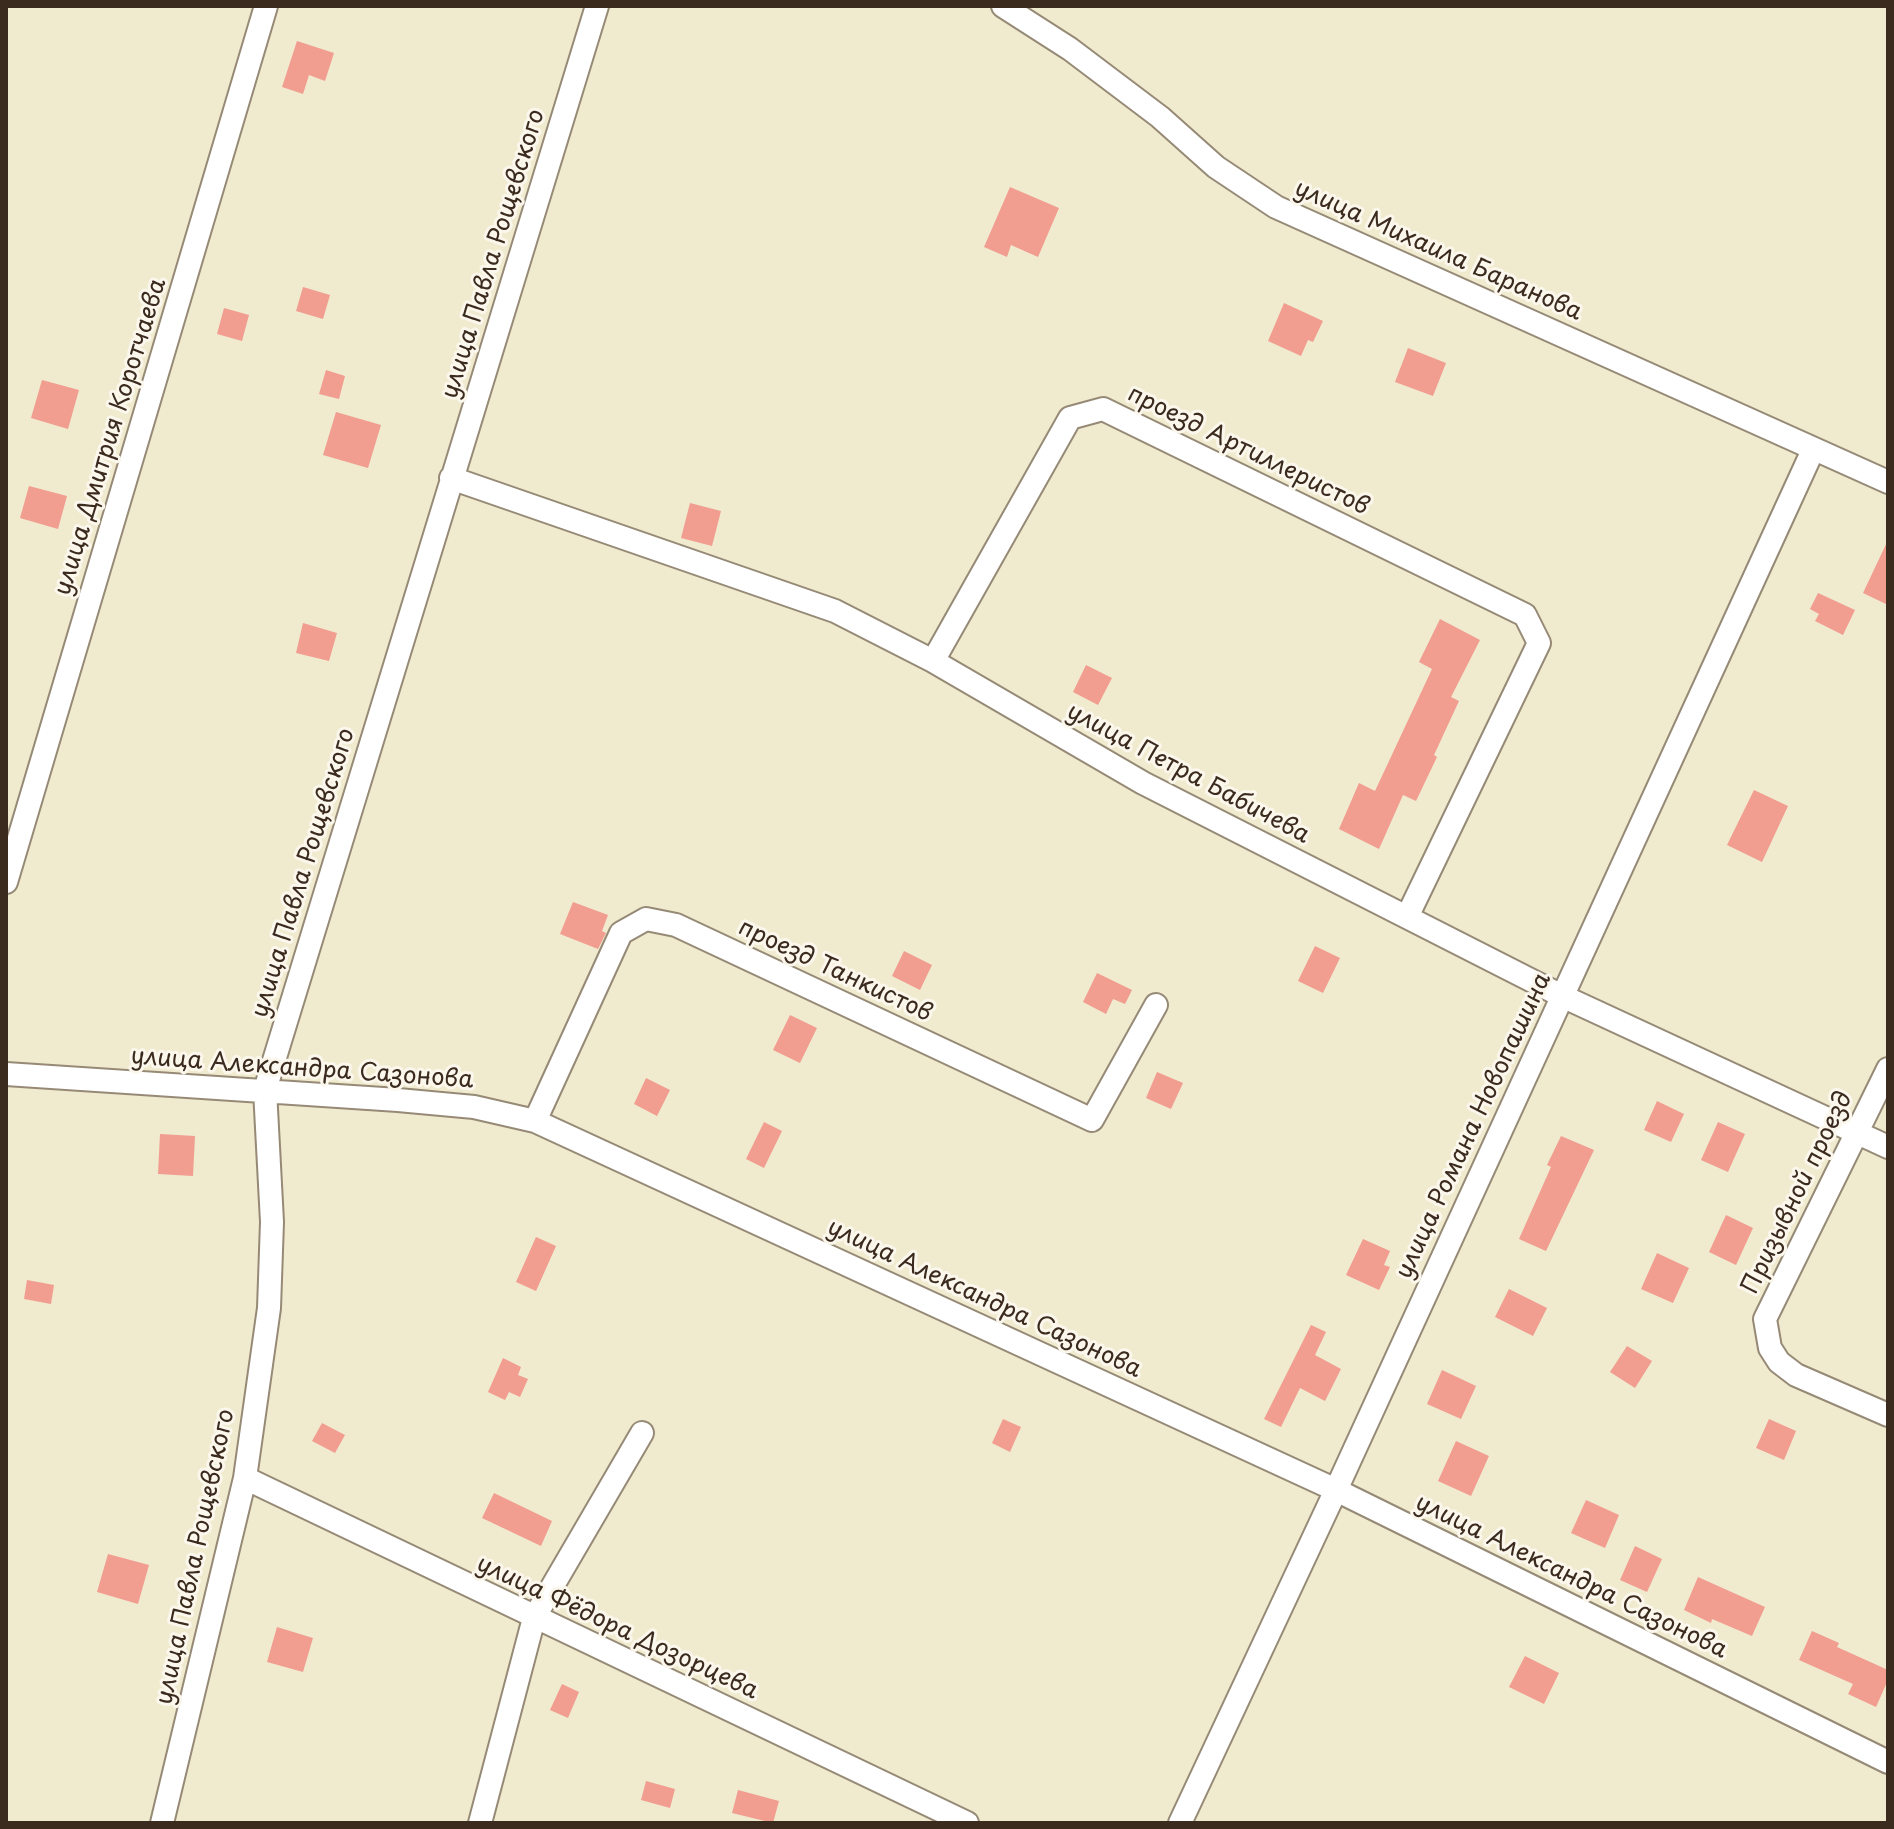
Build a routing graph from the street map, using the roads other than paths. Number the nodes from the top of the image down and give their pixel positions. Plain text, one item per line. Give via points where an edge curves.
1 (266, 6) edge
2 (597, 6) edge
3 (1003, 6) edge
4 (1813, 450) junction
5 (451, 478) junction
6 (1888, 482) edge
7 (933, 661) junction
8 (6, 882) edge
9 (1407, 917) junction
10 (1562, 996) junction
11 (1156, 1005) dead end
12 (1888, 1069) edge
13 (6, 1074) edge
14 (265, 1090) junction
15 (535, 1121) junction
16 (1857, 1133) junction
17 (1888, 1147) edge
18 (1888, 1415) edge
19 (642, 1433) dead end
20 (245, 1478) junction
21 (1336, 1490) junction
22 (534, 1618) junction
23 (1886, 1758) edge
24 (162, 1823) edge
25 (480, 1823) edge
26 (967, 1823) edge
27 (1180, 1823) edge

1 - 8 street, улица Дмитрия Коротчаева
2 - 5 street, улица Павла Рощевского
3 - 4 street, улица Михаила Баранова via 1070,49 1216,167 1276,207
4 - 6 street, улица Михаила Баранова
4 - 10 street, улица Романа Новопашина
5 - 7 street, улица Петра Бабичева via 835,611
5 - 14 street, улица Павла Рощевского
7 - 9 street, улица Петра Бабичева via 1143,783
7 - 9 street, проезд Артиллеристов via 1070,418 1103,409 1525,615 1539,643
9 - 10 street, улица Петра Бабичева
10 - 16 street, улица Петра Бабичева
10 - 21 street, улица Романа Новопашина
11 - 15 street, проезд Танкистов via 1092,1120 676,925 646,919 621,933
12 - 16 street, Призывной проезд
13 - 14 street, улица Александра Сазонова
14 - 15 street, улица Александра Сазонова via 474,1107
14 - 20 street, улица Павла Рощевского via 272,1222 269,1308
15 - 21 street, улица Александра Сазонова
16 - 17 street, улица Петра Бабичева
16 - 18 street, Призывной проезд via 1765,1319 1766,1335 1779,1362 1796,1375
19 - 22 street
20 - 22 street, улица Фёдора Дозорцева
20 - 24 street, улица Павла Рощевского
21 - 23 street, улица Александра Сазонова
21 - 27 street, улица Романа Новопашина
22 - 25 street
22 - 26 street, улица Фёдора Дозорцева

